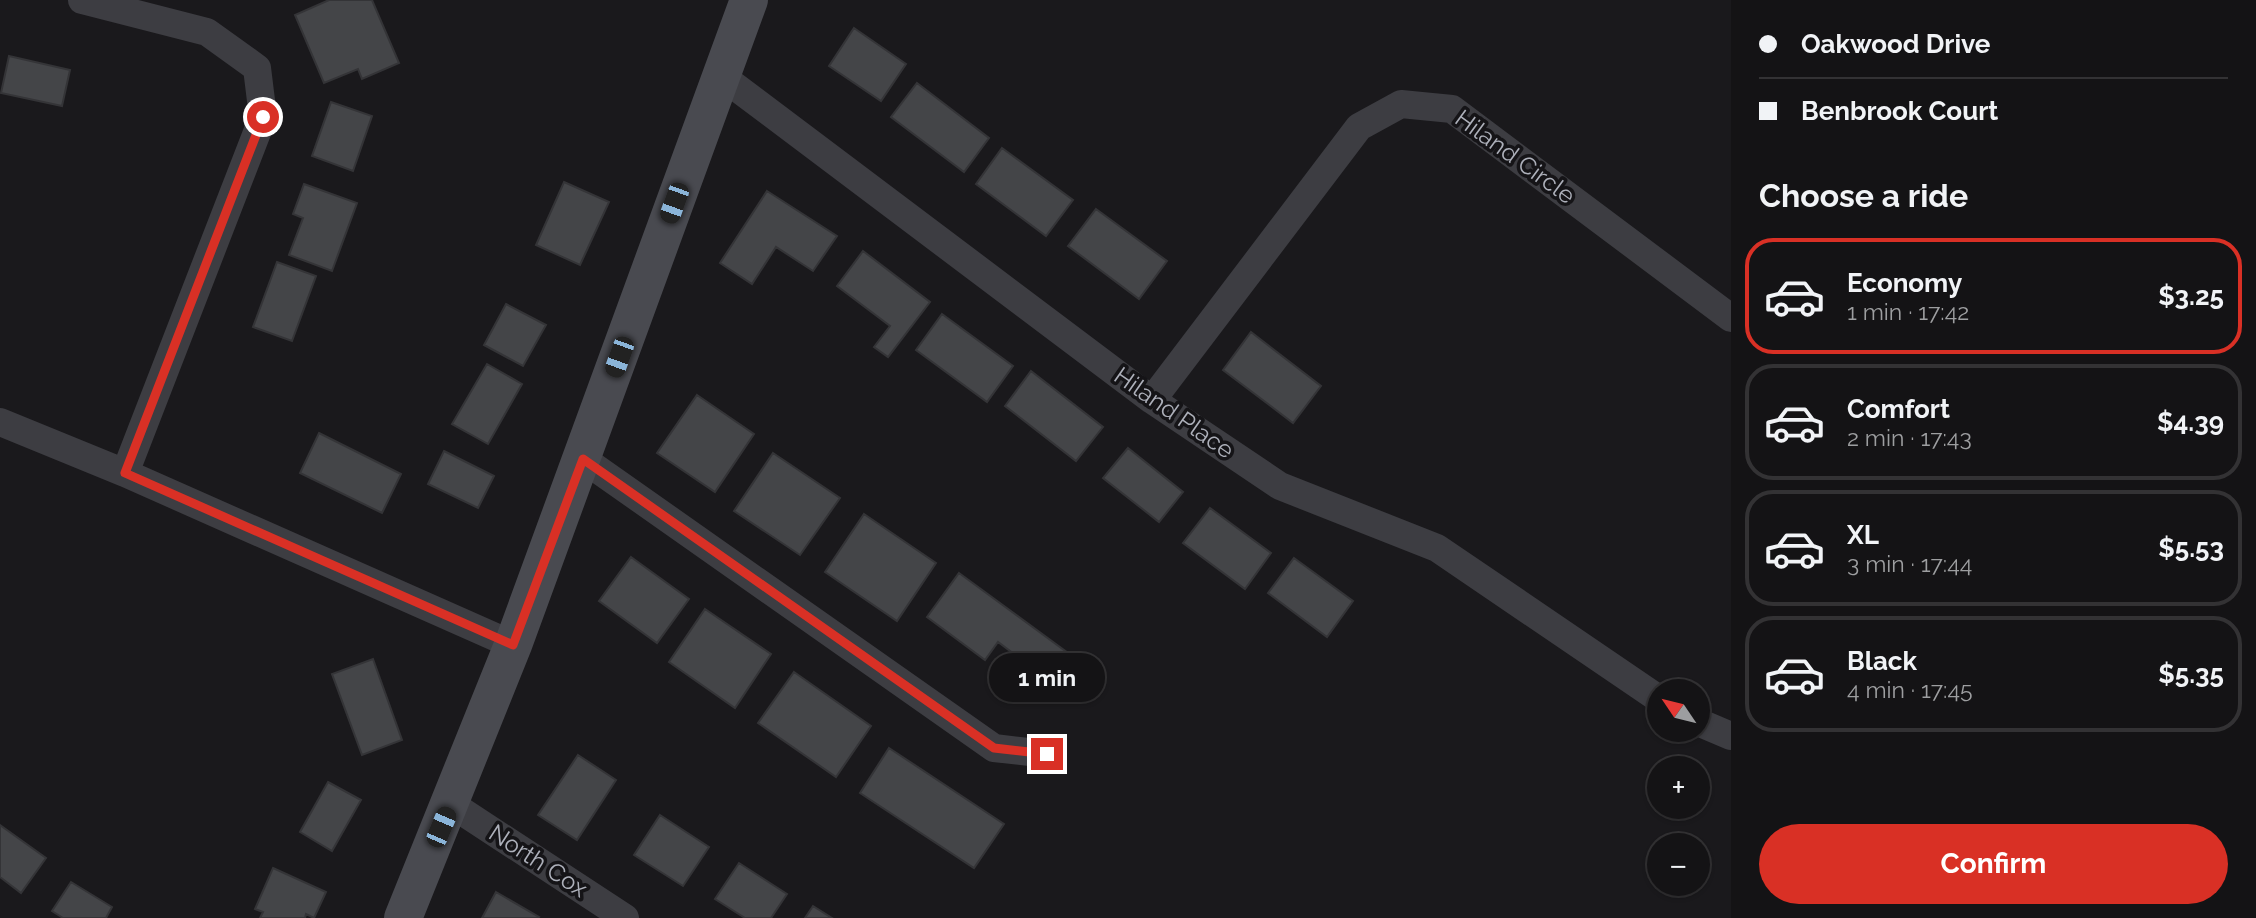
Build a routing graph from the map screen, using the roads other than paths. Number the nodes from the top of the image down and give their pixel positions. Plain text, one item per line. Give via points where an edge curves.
1 (82, 0) edge
2 (749, 0) edge
3 (720, 75) junction
4 (1731, 318) edge
5 (1152, 400) junction
6 (0, 422) edge
7 (583, 459) junction
8 (125, 473) junction
9 (513, 645) junction
10 (1647, 691) edge
11 (1710, 727) edge
12 (1731, 736) edge
13 (1047, 754) dead end
14 (451, 804) junction
15 (403, 918) edge
16 (625, 918) edge

1 - 8 street via 207,32 257,68 263,117
2 - 3 street
3 - 5 street, Hiland Place
3 - 7 street
4 - 5 street, Hiland Circle via 1452,109 1401,104 1359,127
5 - 10 street, Hiland Place via 1280,486 1437,548
6 - 8 street
7 - 9 street
7 - 13 street via 994,748
8 - 9 street
9 - 14 street
11 - 12 street
14 - 15 street
14 - 16 street, North Cox

